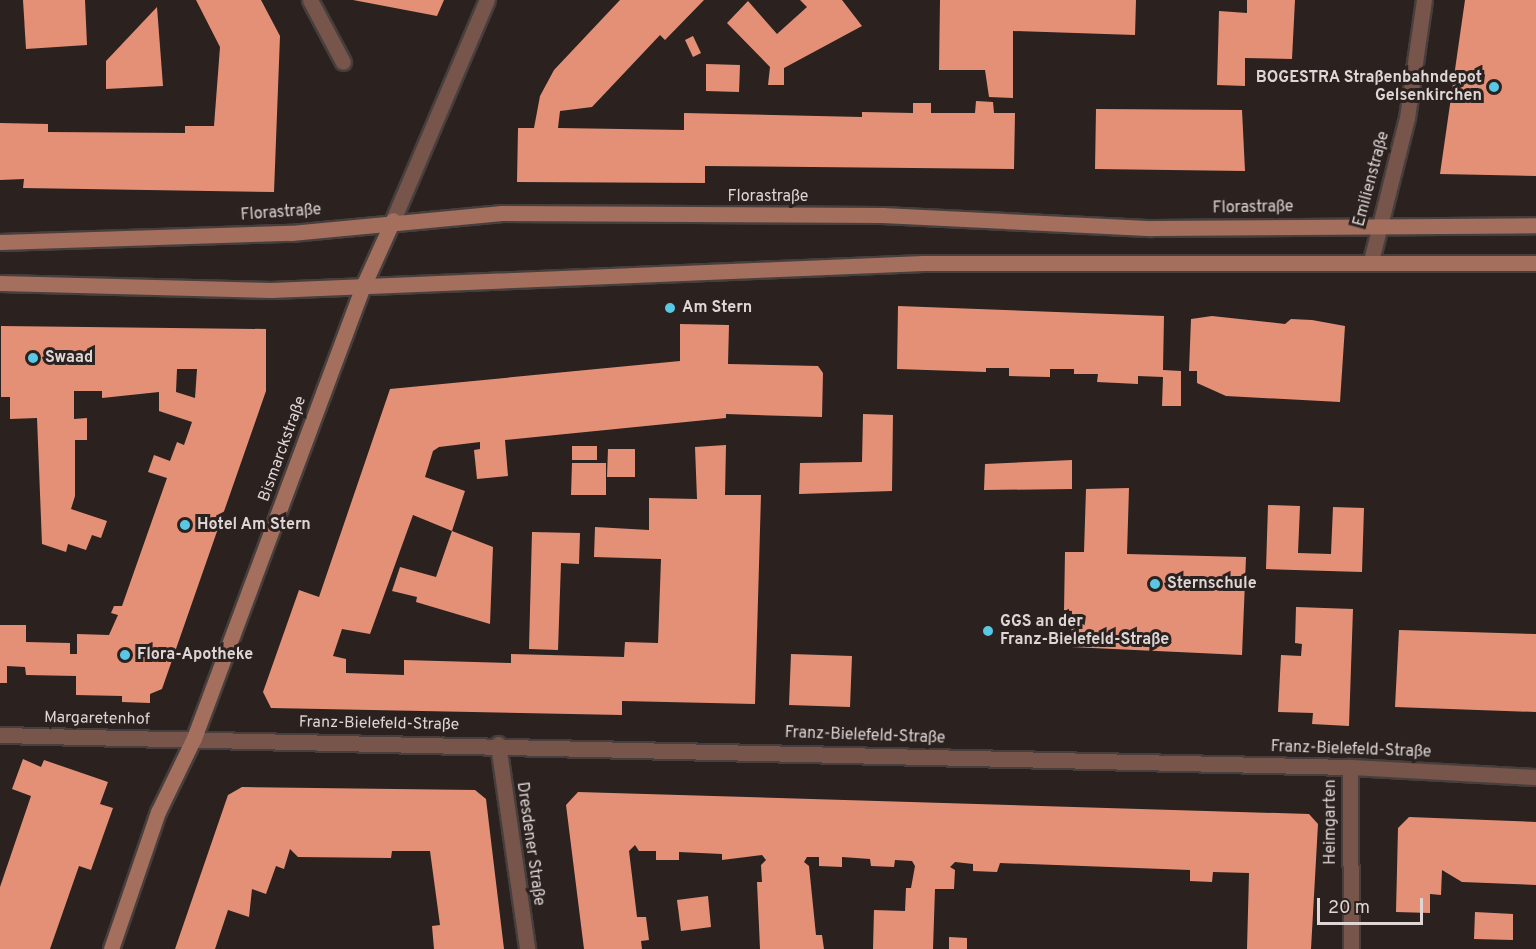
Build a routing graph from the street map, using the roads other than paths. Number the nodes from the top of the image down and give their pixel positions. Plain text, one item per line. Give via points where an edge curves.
1 (310, 0) edge
2 (487, 0) edge
3 (1424, 0) edge
4 (343, 62) dead end
5 (393, 220) junction
6 (1378, 224) junction
7 (1536, 225) edge
8 (0, 242) edge
9 (1371, 261) junction
10 (1536, 263) edge
11 (0, 283) edge
12 (364, 284) junction
13 (0, 735) edge
14 (194, 738) junction
15 (498, 744) junction
16 (1350, 767) junction
17 (1536, 777) edge
18 (111, 949) edge
19 (527, 949) edge
20 (1351, 949) edge

1 - 4 street
2 - 5 street, Bismarckstraße
3 - 6 street, Emilienstraße via 1407,118
5 - 6 main road, Florastraße via 512,213 882,215 1152,228
5 - 8 main road, Florastraße via 291,233
5 - 12 main road, Bismarckstraße
6 - 7 main road, Florastraße
6 - 9 street, Emilienstraße
9 - 10 main road
9 - 12 main road via 889,264
11 - 12 main road via 271,290
12 - 14 main road, Bismarckstraße
13 - 14 street, Margaretenhof
14 - 15 street, Franz-Bielefeld-Straße
14 - 18 main road, Bismarckstraße via 158,812
15 - 16 street, Franz-Bielefeld-Straße
15 - 19 street, Dresdener Straße
16 - 17 street, Franz-Bielefeld-Straße
16 - 20 street, Heimgarten

